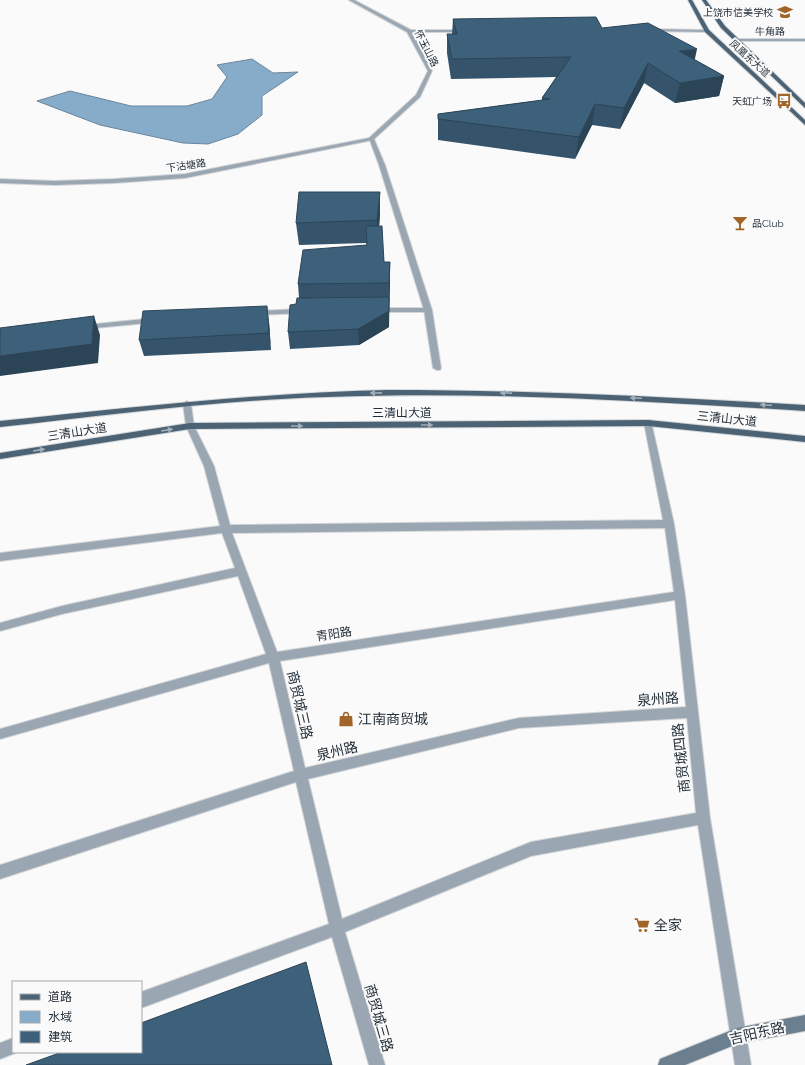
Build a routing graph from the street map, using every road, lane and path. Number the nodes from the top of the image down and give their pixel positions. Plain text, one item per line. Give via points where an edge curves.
1 (351, 0) edge
2 (690, 0) edge
3 (704, 0) edge
4 (644, 30) edge
5 (410, 31) junction
6 (472, 31) edge
7 (707, 31) junction
8 (736, 40) junction
9 (805, 40) edge
10 (805, 106) edge
11 (805, 123) edge
12 (371, 139) junction
13 (0, 181) edge
14 (315, 310) edge
15 (368, 310) edge
16 (428, 310) junction
17 (245, 314) edge
18 (166, 319) edge
19 (73, 328) edge
20 (437, 368) dead end
21 (188, 404) junction
22 (805, 408) edge
23 (648, 423) junction
24 (0, 424) edge
25 (190, 426) junction
26 (805, 439) edge
27 (0, 456) edge
28 (669, 524) junction
29 (226, 529) junction
30 (0, 557) edge
31 (242, 572) junction
32 (680, 595) junction
33 (0, 627) edge
34 (273, 657) junction
35 (691, 712) junction
36 (0, 734) edge
37 (300, 775) junction
38 (703, 818) junction
39 (0, 872) edge
40 (337, 928) junction
41 (142, 1000) edge
42 (805, 1023) edge
43 (737, 1036) junction
44 (12, 1046) edge
45 (0, 1051) edge
46 (377, 1065) edge
47 (666, 1065) edge
48 (743, 1065) edge

1 - 5 street, 怀玉山路
2 - 7 main road, 凤凰东大道
3 - 8 main road, 凤凰东大道 via 723,27
4 - 7 street
5 - 6 street
5 - 12 street, 怀玉山路 via 430,71 418,96
7 - 11 main road, 凤凰东大道
8 - 9 street, 牛角路
8 - 10 main road, 凤凰东大道
12 - 13 street, 下沽塘路 via 185,176 54,184
12 - 16 street via 382,165
14 - 17 street
15 - 16 street
16 - 20 street
18 - 19 street
22 -> 21 main road, 三清山大道 via 598,396 440,392 325,394
21 - 24 main road, 三清山大道
21 - 25 street, 商贸城三路
25 -> 23 main road, 三清山大道
23 - 26 main road, 三清山大道
23 - 28 street, 商贸城四路
27 -> 25 main road, 三清山大道
25 - 29 street, 商贸城三路 via 209,466
28 - 29 street
28 - 32 street, 商贸城四路
29 - 30 street
29 - 31 street, 商贸城三路
31 - 33 street via 62,610
31 - 34 street, 商贸城三路
32 - 34 street, 青阳路
32 - 35 street, 商贸城四路
34 - 36 street, 青阳路
34 - 37 street, 商贸城三路
35 - 37 street, 泉州路 via 519,723
35 - 38 street, 商贸城四路
37 - 39 street, 泉州路
37 - 40 street, 商贸城三路
38 - 40 street via 531,849
38 - 43 street, 商贸城四路
40 - 41 street
40 - 46 street, 商贸城三路
42 - 43 main road, 吉阳东路
43 - 47 main road, 吉阳东路
43 - 48 street, 商贸城四路
44 - 45 street

